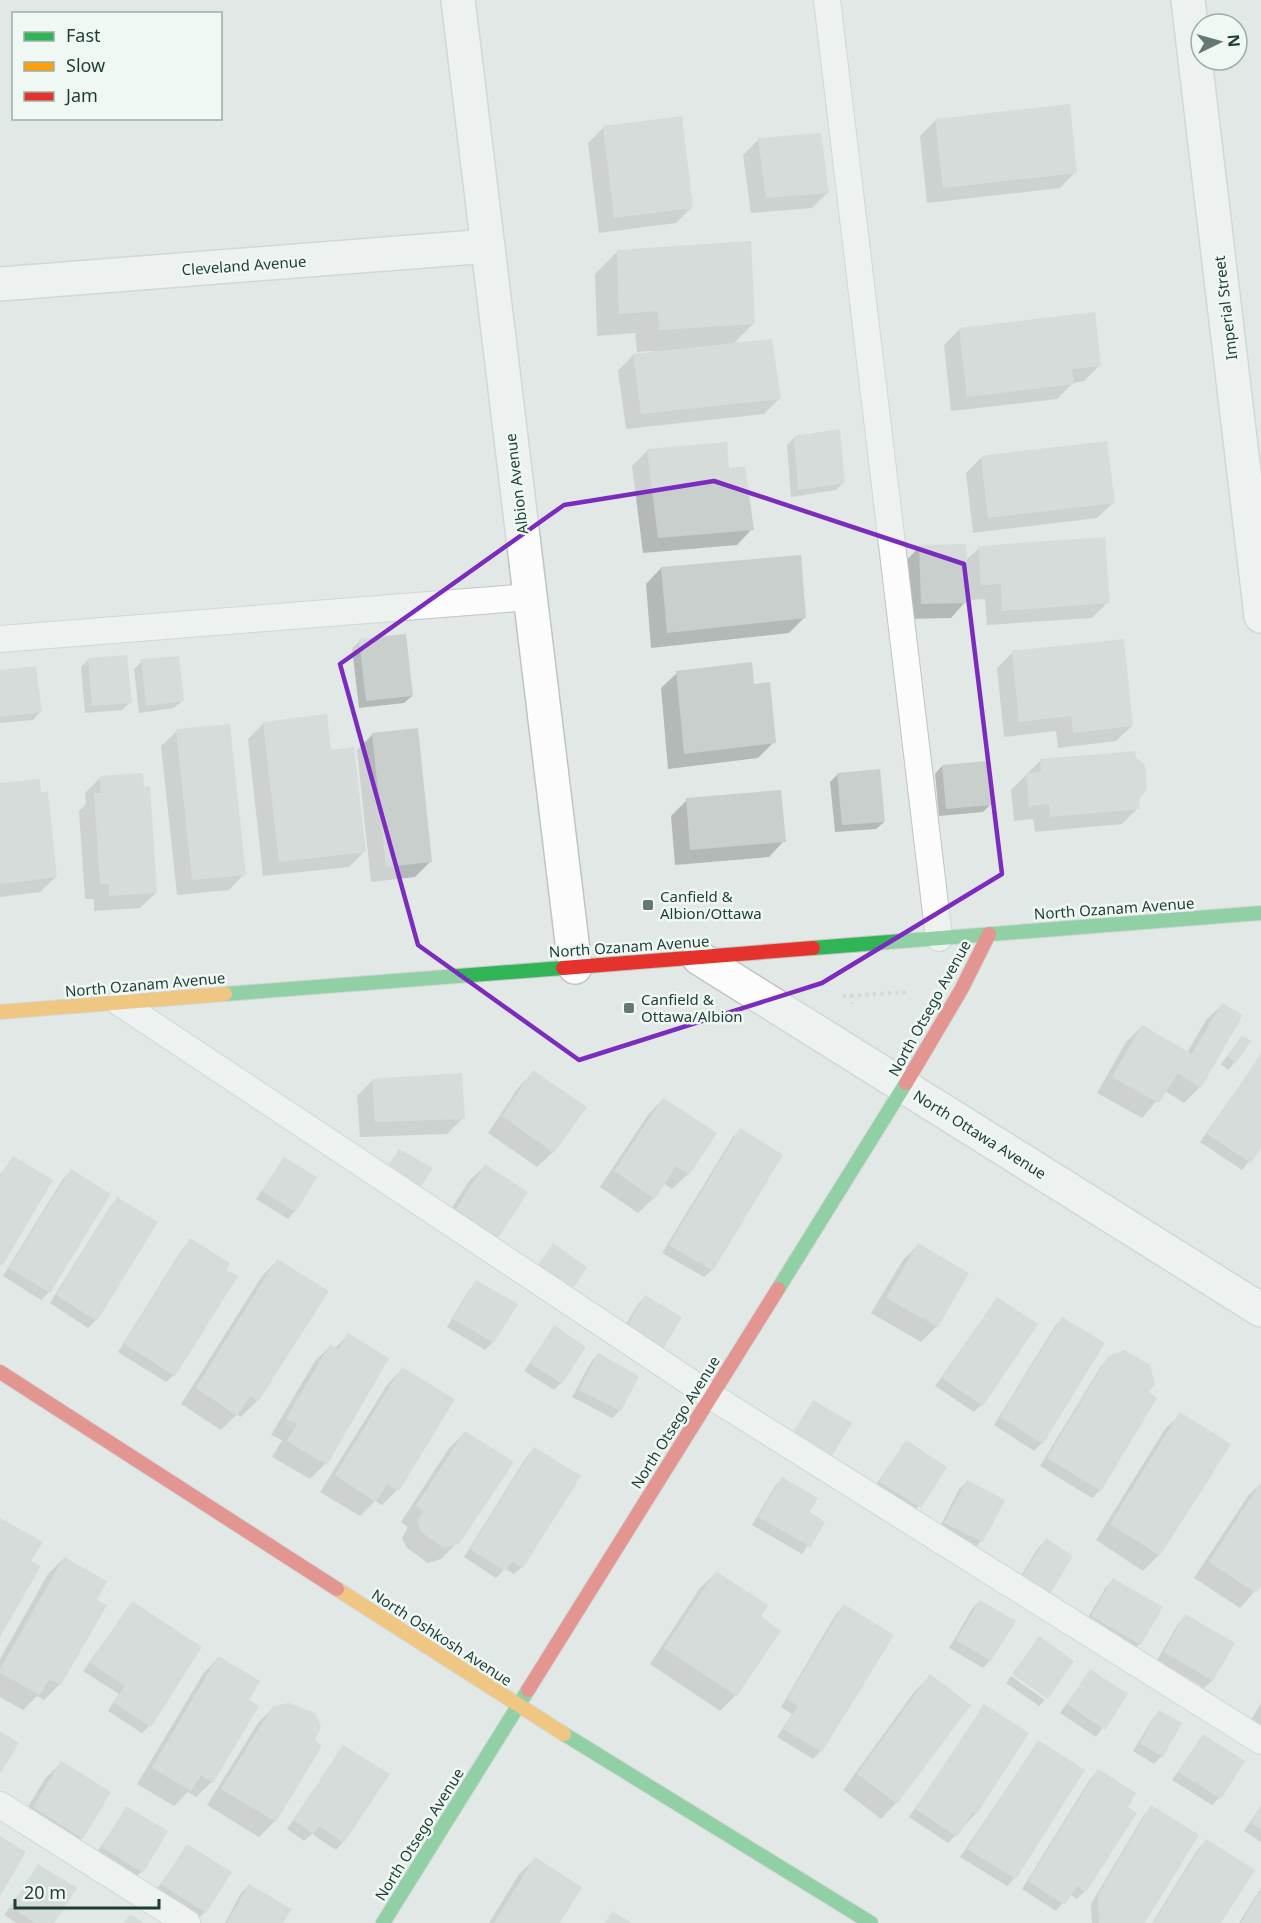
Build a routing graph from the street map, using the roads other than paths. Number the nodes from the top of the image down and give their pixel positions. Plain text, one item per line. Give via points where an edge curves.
1 (458, 0) edge
2 (827, 0) edge
3 (1188, 0) edge
4 (488, 246) junction
5 (0, 284) edge
6 (530, 597) junction
7 (1261, 616) edge
8 (0, 639) edge
9 (1261, 912) edge
10 (989, 934) junction
11 (939, 938) junction
12 (699, 957) junction
13 (575, 967) junction
14 (120, 1003) junction
15 (0, 1012) edge
16 (904, 1087) junction
17 (1261, 1310) edge
18 (0, 1372) edge
19 (711, 1396) junction
20 (518, 1706) junction
21 (1261, 1741) edge
22 (0, 1806) edge
23 (187, 1923) edge
24 (383, 1923) edge
25 (871, 1923) edge

1 - 4 street, Albion Avenue
2 - 11 lane
3 - 7 street, Imperial Street
4 - 5 street, Cleveland Avenue
4 - 6 street, Albion Avenue
6 - 8 lane
6 - 13 street, Albion Avenue
9 - 10 street, North Ozanam Avenue
10 - 11 street, North Ozanam Avenue
10 - 16 street, North Otsego Avenue
11 - 12 street, North Ozanam Avenue
12 - 13 street, North Ozanam Avenue
12 - 16 street, North Ottawa Avenue
13 - 14 street, North Ozanam Avenue
14 - 15 street, North Ozanam Avenue
14 - 19 lane
16 - 17 street, North Ottawa Avenue
16 - 19 street, North Otsego Avenue
18 - 20 street, North Oshkosh Avenue
19 - 20 street, North Otsego Avenue
19 - 21 lane
20 - 24 street, North Otsego Avenue
20 - 25 street, North Oshkosh Avenue
22 - 23 lane

